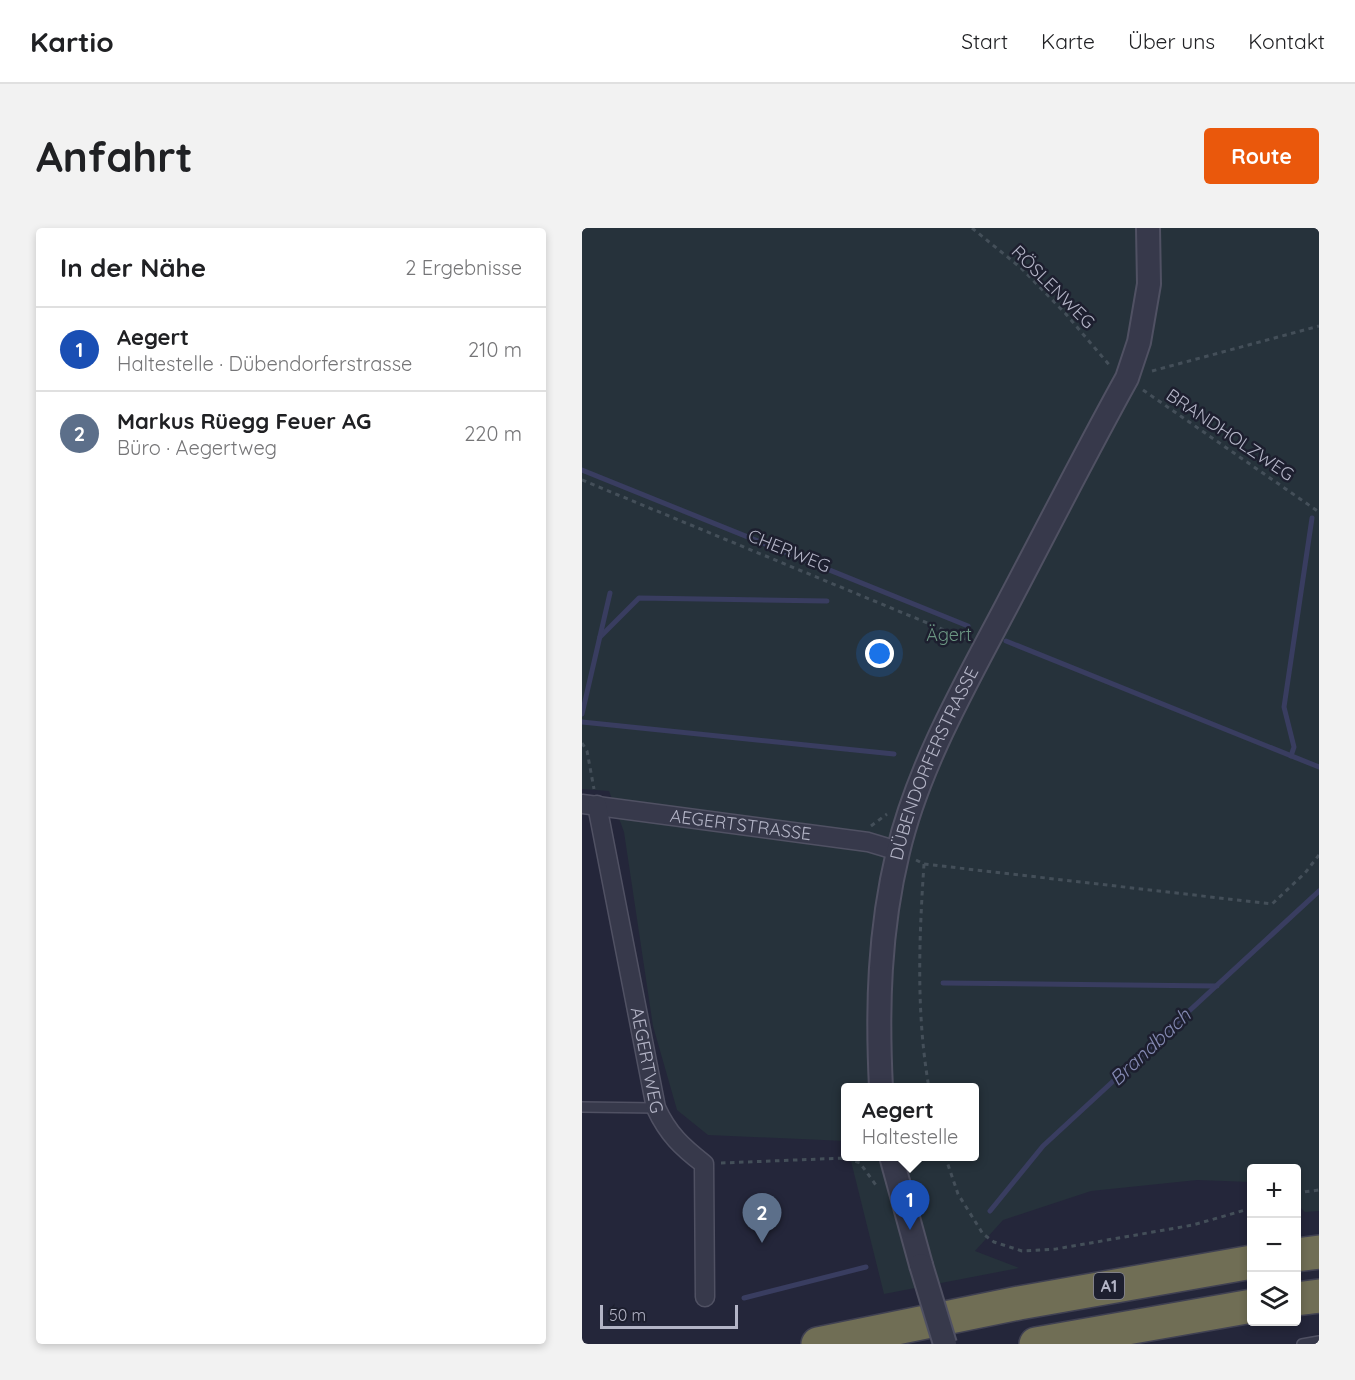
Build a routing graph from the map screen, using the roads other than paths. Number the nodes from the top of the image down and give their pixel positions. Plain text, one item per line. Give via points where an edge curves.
1 (1148, 228) edge
2 (590, 804) edge
3 (898, 851) junction
4 (881, 1083) edge
5 (582, 1107) edge
6 (656, 1108) junction
7 (892, 1161) edge
8 (1319, 1252) edge
9 (1301, 1254) edge
10 (1247, 1263) edge
11 (1319, 1296) edge
12 (705, 1297) dead end
13 (1301, 1298) edge
14 (1247, 1307) edge
15 (1319, 1341) edge
16 (818, 1344) edge
17 (945, 1344) edge
18 (1036, 1344) edge
19 (1302, 1344) edge

1 - 3 street, DÜBENDORFERSTRASSE via 1149,284 1139,342 1119,373 984,647 921,783
2 - 3 street, AEGERTSTRASSE via 868,842
2 - 6 street, AEGERTWEG
3 - 4 street, DÜBENDORFERSTRASSE via 880,966
5 - 6 lane
6 - 12 street, AEGERTWEG via 666,1129 704,1164
7 - 17 street, bridge
8 - 9 highway
10 - 16 highway, A1
11 - 13 highway
14 - 18 highway
15 - 19 lane

